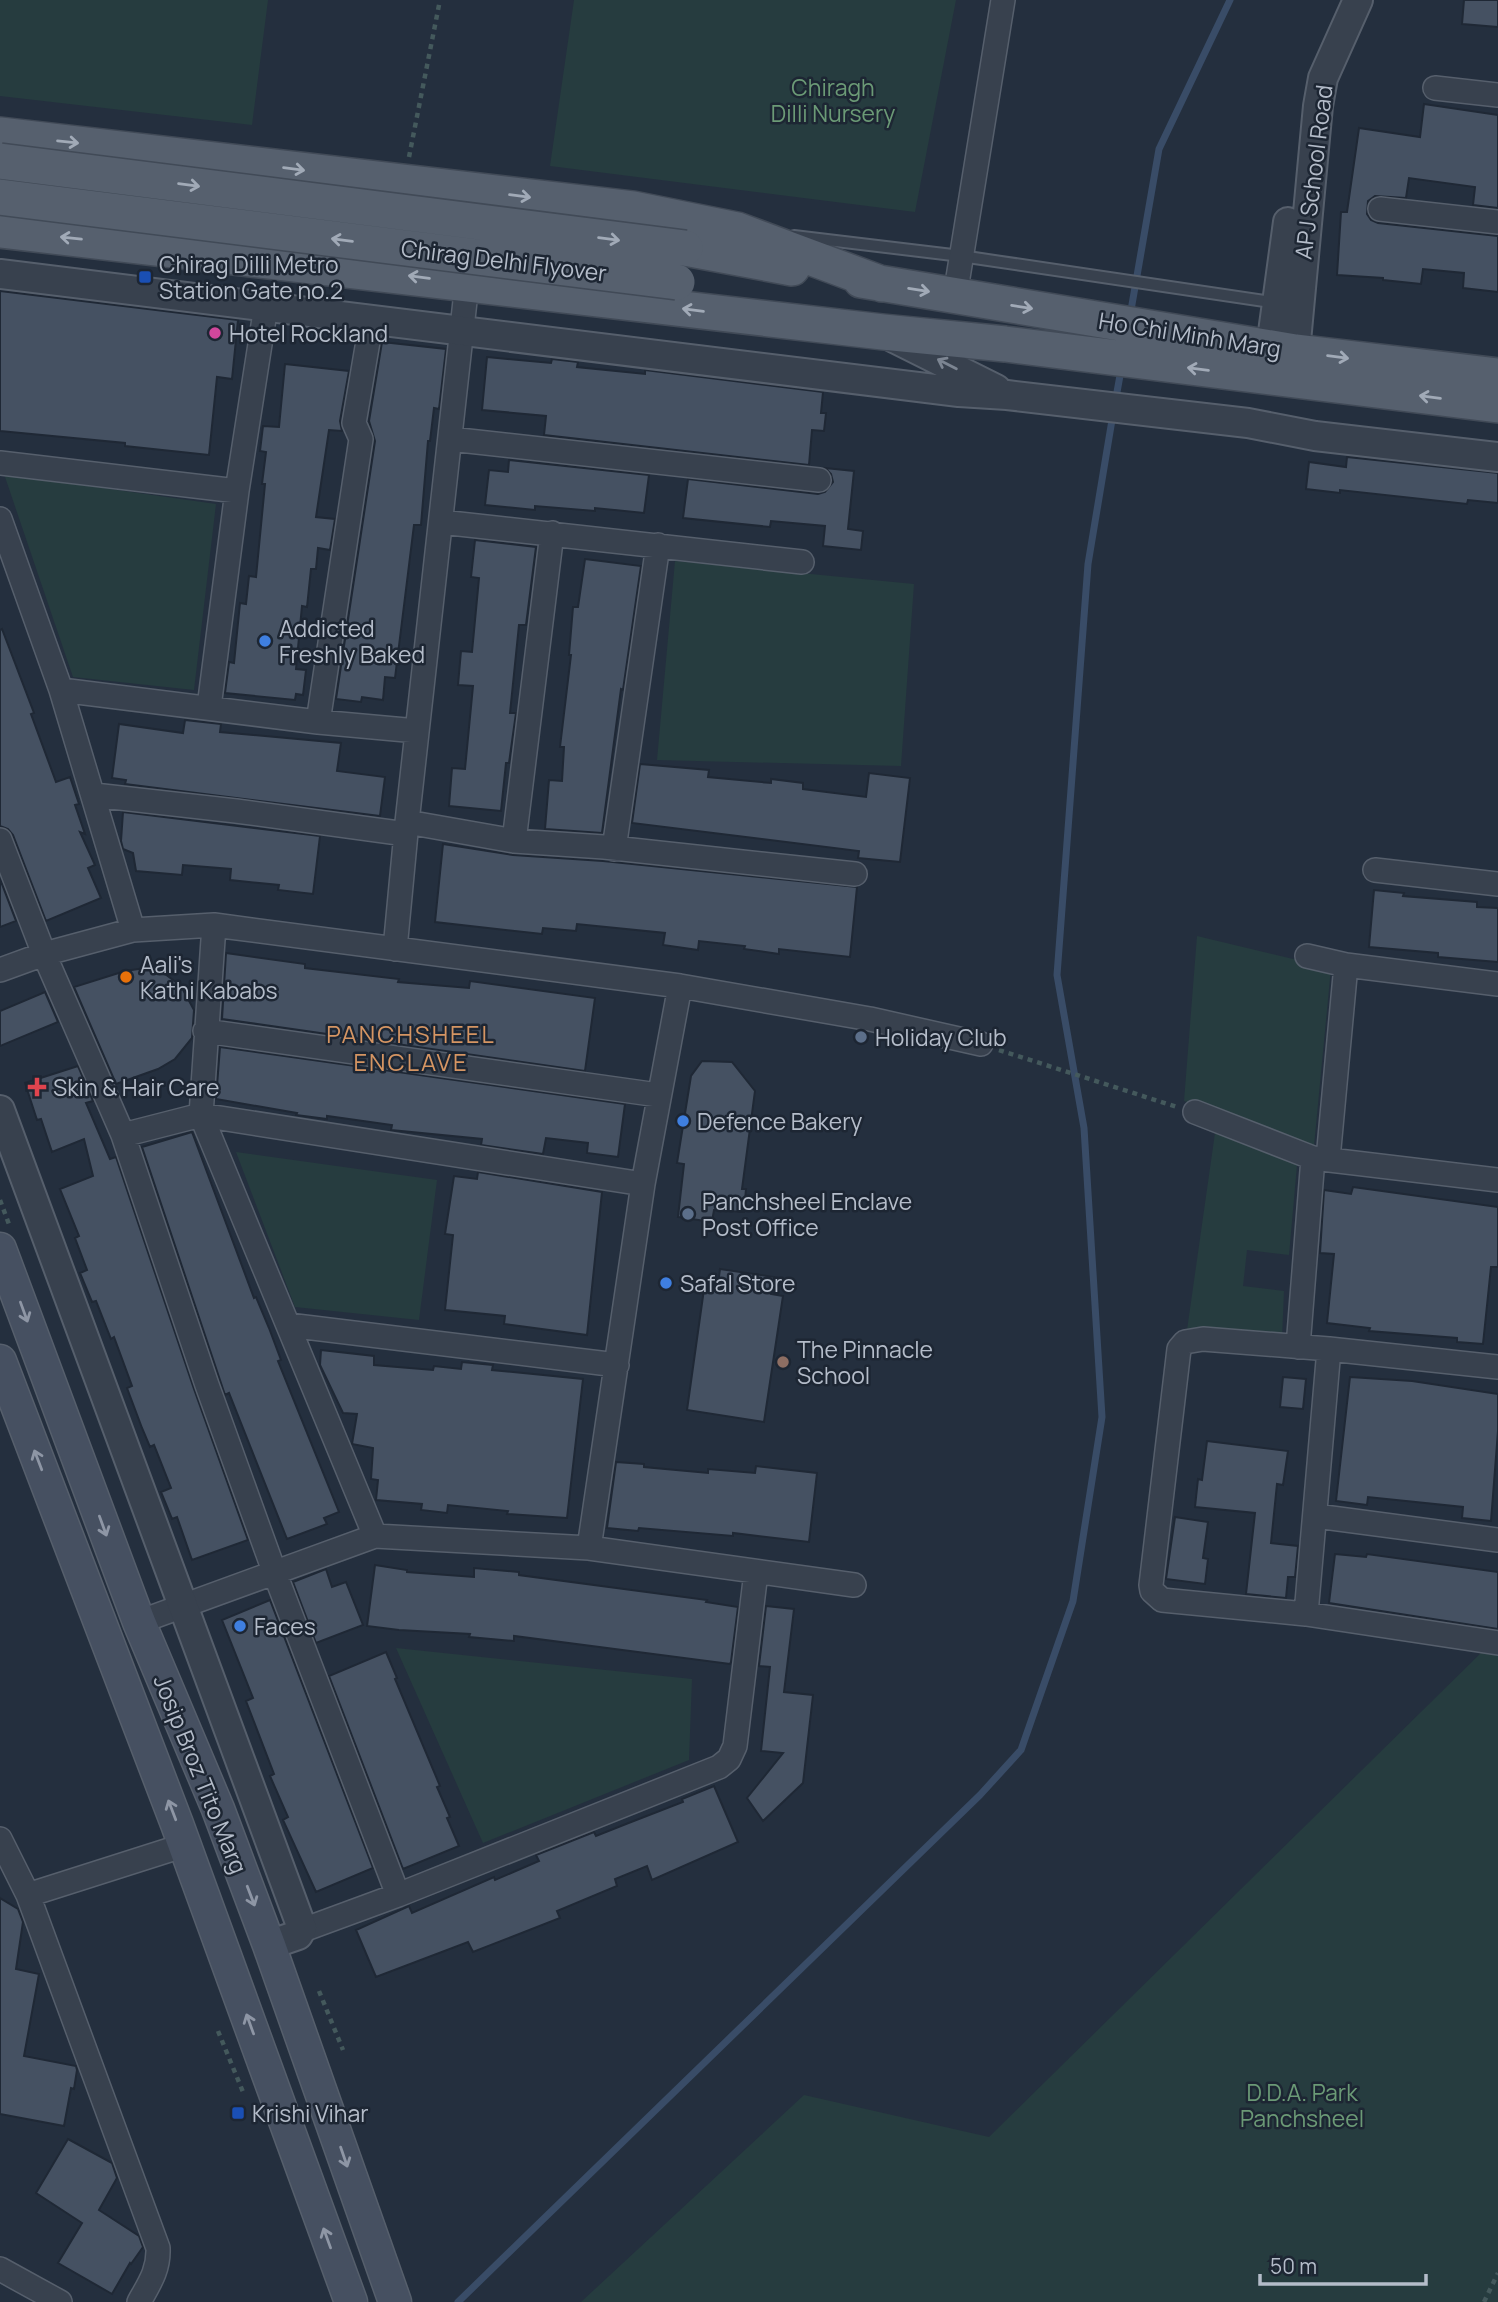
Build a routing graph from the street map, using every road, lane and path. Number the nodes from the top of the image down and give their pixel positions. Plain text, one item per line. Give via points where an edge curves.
1 (440, 0) edge
2 (1003, 0) edge
3 (1343, 0) edge
4 (1358, 0) edge
5 (1435, 88) dead end
6 (1498, 95) edge
7 (0, 135) edge
8 (142, 151) junction
9 (0, 161) edge
10 (405, 182) junction
11 (0, 197) edge
12 (1380, 209) dead end
13 (1498, 222) edge
14 (0, 230) edge
15 (737, 230) junction
16 (130, 244) junction
17 (961, 256) junction
18 (681, 265) junction
19 (0, 274) edge
20 (467, 283) junction
21 (882, 284) junction
22 (955, 296) junction
23 (1287, 305) junction
24 (266, 306) junction
25 (372, 318) junction
26 (462, 330) junction
27 (883, 332) junction
28 (1005, 344) junction
29 (1277, 359) junction
30 (1498, 376) edge
31 (1007, 395) junction
32 (1498, 405) edge
33 (450, 439) junction
34 (1498, 457) edge
35 (0, 463) edge
36 (819, 480) dead end
37 (237, 491) junction
38 (0, 519) edge
39 (441, 522) junction
40 (552, 533) junction
41 (657, 545) junction
42 (802, 562) dead end
43 (61, 690) junction
44 (209, 707) junction
45 (318, 722) junction
46 (417, 731) junction
47 (94, 795) junction
48 (406, 828) junction
49 (0, 840) edge
50 (514, 841) junction
51 (614, 849) junction
52 (1375, 870) dead end
53 (855, 874) dead end
54 (1498, 884) edge
55 (214, 925) junction
56 (133, 930) junction
57 (395, 949) junction
58 (44, 954) junction
59 (1307, 956) dead end
60 (1346, 965) junction
61 (0, 970) edge
62 (1498, 984) edge
63 (680, 986) junction
64 (205, 1031) junction
65 (981, 1044) joint
66 (658, 1095) junction
67 (0, 1110) edge
68 (1195, 1112) joint
69 (201, 1115) junction
70 (124, 1135) junction
71 (1321, 1159) junction
72 (1498, 1180) edge
73 (643, 1184) junction
74 (0, 1248) edge
75 (288, 1325) junction
76 (1298, 1347) junction
77 (1329, 1349) junction
78 (0, 1361) edge
79 (617, 1365) junction
80 (1498, 1367) edge
81 (1315, 1516) junction
82 (375, 1536) junction
83 (1498, 1540) edge
84 (589, 1548) junction
85 (274, 1571) junction
86 (756, 1572) junction
87 (854, 1585) dead end
88 (183, 1607) junction
89 (1306, 1614) junction
90 (139, 1622) junction
91 (1498, 1643) edge
92 (0, 1839) edge
93 (185, 1845) junction
94 (28, 1895) junction
95 (398, 1895) junction
96 (303, 1930) junction
97 (269, 1945) junction
98 (319, 1992) dead end
99 (218, 2031) dead end
100 (343, 2050) dead end
101 (243, 2092) dead end
102 (0, 2269) edge
103 (1498, 2273) edge
104 (395, 2300) edge
105 (60, 2302) edge
106 (139, 2302) edge
107 (351, 2302) edge
108 (1484, 2302) edge

1 - 10 path
2 - 17 street
3 - 23 street via 1309,85
4 - 23 street, APJ School Road via 1323,78
5 - 6 street
7 -> 8 main road
8 -> 10 main road
8 - 16 main road
9 -> 18 main road, Chirag Delhi Flyover, bridge
10 -> 15 main road via 633,209
18 -> 11 main road, Chirag Delhi Flyover, bridge
12 - 13 street
16 -> 14 main road
15 - 17 lane
15 - 21 main road
20 -> 16 main road
17 - 22 street
17 - 23 lane
18 - 21 main road, Chirag Delhi Flyover
18 - 28 main road, Chirag Delhi Flyover
19 - 24 street
20 - 26 street
27 -> 20 main road
21 -> 22 main road, Ho Chi Minh Marg
22 -> 29 main road, Ho Chi Minh Marg
23 - 29 street
24 - 25 street
24 - 37 street
25 - 26 street
25 - 45 street via 354,422 361,439
26 - 31 street
26 - 33 street
27 - 28 main road
31 -> 27 street
29 -> 28 main road, Ho Chi Minh Marg
29 -> 30 main road, Ho Chi Minh Marg
32 -> 29 main road, Ho Chi Minh Marg
31 - 34 street
33 - 36 street
33 - 39 street
35 - 37 street
37 - 44 street
38 - 43 street
39 - 40 street
39 - 46 street
40 - 41 street
40 - 50 street
41 - 42 street
41 - 51 street
43 - 44 street
43 - 47 street
44 - 45 street
45 - 46 street
46 - 48 street
47 - 48 street
47 - 56 street
48 - 50 street
48 - 57 street
49 - 58 street
50 - 51 street
51 - 53 street
52 - 54 street
55 - 56 street
55 - 57 street
55 - 64 street
56 - 58 street
57 - 63 street
58 - 61 street
58 - 70 street
59 - 60 street
60 - 62 street
60 - 71 street
63 - 65 street via 870,1019
63 - 66 street
64 - 66 street
64 - 69 street
65 - 68 path
66 - 73 street
67 - 88 street
68 - 71 street
69 - 70 street
69 - 73 street
69 - 75 street
70 - 85 street
71 - 72 street
71 - 76 street
73 - 79 street
74 -> 90 main road, Josip Broz Tito Marg
75 - 79 street
75 - 82 street
76 - 77 street
76 - 89 street via 1203,1339 1185,1342 1178,1349 1150,1586 1162,1600
77 - 80 street
77 - 81 street
93 -> 78 main road, Josip Broz Tito Marg
79 - 84 street
81 - 83 street
81 - 89 street
82 - 84 street
82 - 85 street
84 - 86 street
85 - 88 street
85 - 95 street
86 - 87 street
86 - 95 street via 735,1746 729,1759 719,1767
88 - 90 street
88 - 96 street
89 - 91 street
90 -> 97 main road, Josip Broz Tito Marg
92 - 94 street
93 - 94 street
107 -> 93 main road, Josip Broz Tito Marg
94 - 106 street via 158,2248 155,2274
95 - 96 street
96 - 97 street
97 -> 104 main road, Josip Broz Tito Marg
98 - 100 path
99 - 101 path
102 - 105 street
103 - 108 path

